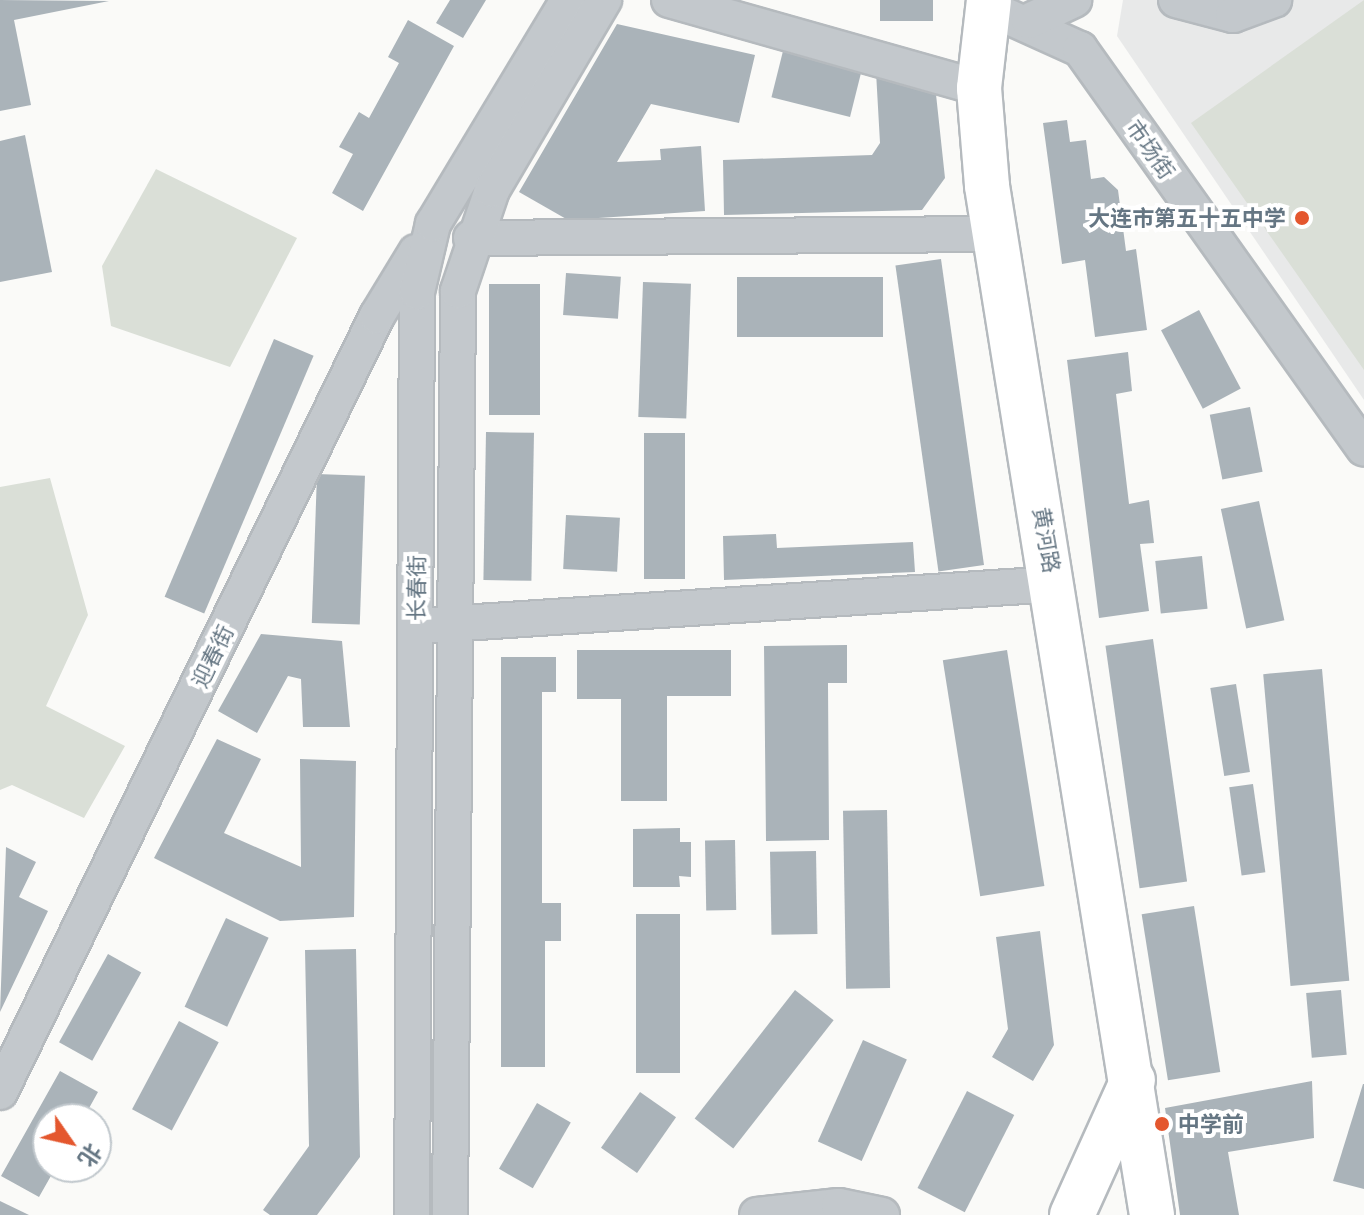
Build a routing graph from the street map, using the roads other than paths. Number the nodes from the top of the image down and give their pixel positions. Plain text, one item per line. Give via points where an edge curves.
1 (568, 0) edge
2 (604, 0) edge
3 (669, 0) edge
4 (1074, 0) edge
5 (1176, 0) edge
6 (1274, 0) edge
7 (1002, 10) edge
8 (979, 88) junction
9 (433, 224) junction
10 (995, 234) junction
11 (471, 238) junction
12 (1364, 448) edge
13 (1054, 584) junction
14 (455, 623) junction
15 (415, 626) junction
16 (1133, 1080) junction
17 (0, 1092) edge
18 (412, 1215) edge
19 (450, 1215) edge
20 (757, 1215) edge
21 (882, 1215) edge
22 (1072, 1215) edge
23 (1152, 1215) edge

1 - 9 street, 长春街
2 - 11 street, 长春街
3 - 8 street
4 - 7 street
5 - 6 street via 1233,15
7 - 8 main road, 黄河路
7 - 12 street, 市场街 via 1080,49
8 - 10 main road, 黄河路
9 - 15 street, 长春街 via 417,292
9 - 17 street, 迎春街 via 377,316
10 - 11 street
10 - 13 main road, 黄河路
11 - 14 street, 长春街 via 458,291
13 - 14 street
13 - 16 main road, 黄河路
14 - 15 street
14 - 19 street, 长春街
15 - 18 street, 长春街
16 - 22 main road
16 - 23 main road, 黄河路
20 - 21 street via 839,1206

